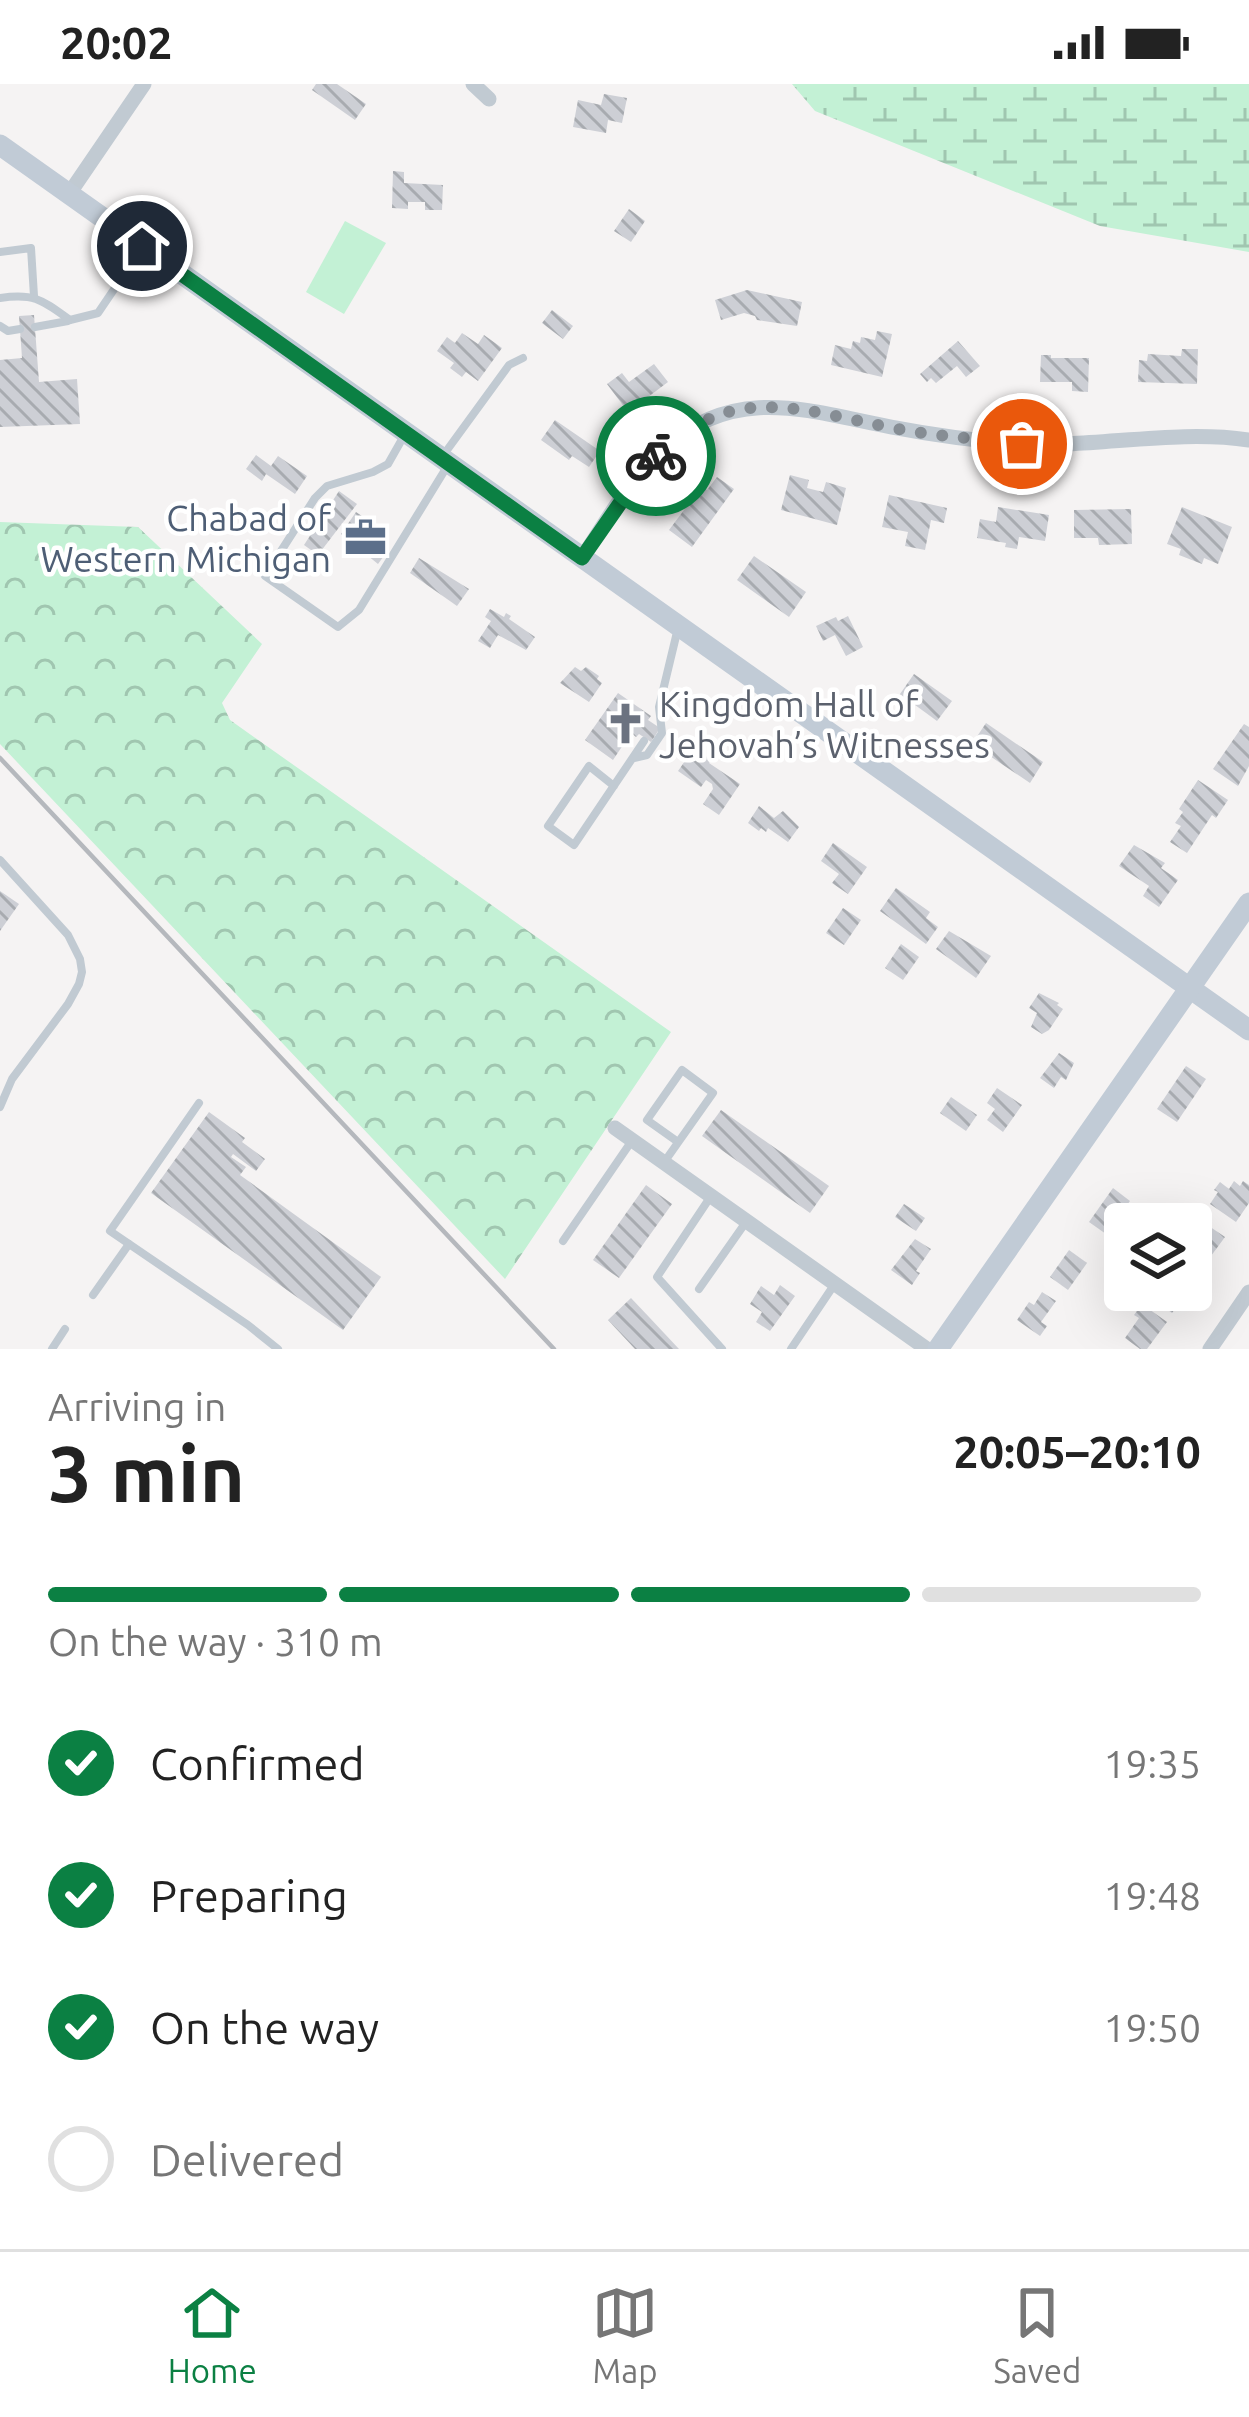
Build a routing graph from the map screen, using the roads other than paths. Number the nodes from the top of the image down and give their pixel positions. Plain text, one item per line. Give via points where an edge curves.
1 (144, 84) edge
2 (473, 84) edge
3 (489, 99) dead end
4 (0, 145) edge
5 (69, 194) junction
6 (142, 246) junction
7 (0, 252) edge
8 (34, 297) junction
9 (0, 298) edge
10 (70, 320) junction
11 (0, 326) edge
12 (35, 327) dead end
13 (20, 329) dead end
14 (523, 358) dead end
15 (406, 433) junction
16 (1249, 440) edge
17 (445, 461) junction
18 (582, 558) junction
19 (678, 627) junction
20 (644, 741) dead end
21 (632, 759) junction
22 (614, 785) junction
23 (0, 860) edge
24 (1249, 903) edge
25 (1190, 988) junction
26 (1249, 1030) edge
27 (199, 1103) dead end
28 (0, 1107) edge
29 (615, 1128) dead end
30 (632, 1140) junction
31 (678, 1142) junction
32 (664, 1162) junction
33 (711, 1196) junction
34 (746, 1221) junction
35 (563, 1240) dead end
36 (129, 1244) junction
37 (835, 1284) junction
38 (699, 1289) dead end
39 (1249, 1292) edge
40 (93, 1295) dead end
41 (65, 1329) dead end
42 (52, 1349) edge
43 (278, 1349) edge
44 (722, 1349) edge
45 (790, 1349) edge
46 (928, 1349) edge
47 (938, 1349) edge
48 (1210, 1349) edge

1 - 5 street
2 - 3 street
4 - 5 main road
5 - 6 main road
6 - 10 lane via 98,313
6 - 15 main road
7 - 8 lane via 31,248
8 - 9 lane
8 - 10 lane
10 - 12 lane
11 - 13 lane
14 - 17 lane via 509,365
15 - 17 main road
15 - 17 lane via 388,464 315,498 265,576 338,627 359,610
16 - 18 street via 1022,444 761,405 707,420 665,447
17 - 18 main road
18 - 19 main road
19 - 21 lane via 659,707 662,733 647,755
19 - 25 main road
20 - 21 lane
21 - 22 lane
22 - 22 lane via 574,845 548,826 590,766
23 - 28 lane via 68,935 82,972
24 - 25 main road
25 - 26 main road
25 - 47 main road
27 - 36 lane via 110,1231
29 - 30 street
30 - 32 street
30 - 35 lane
31 - 31 lane via 713,1093 682,1070 647,1120
31 - 32 lane
32 - 33 street
33 - 34 street
33 - 44 lane via 656,1277
34 - 37 street
34 - 38 lane
36 - 40 lane
36 - 43 lane
37 - 45 lane
37 - 46 street
39 - 48 street
41 - 42 lane

